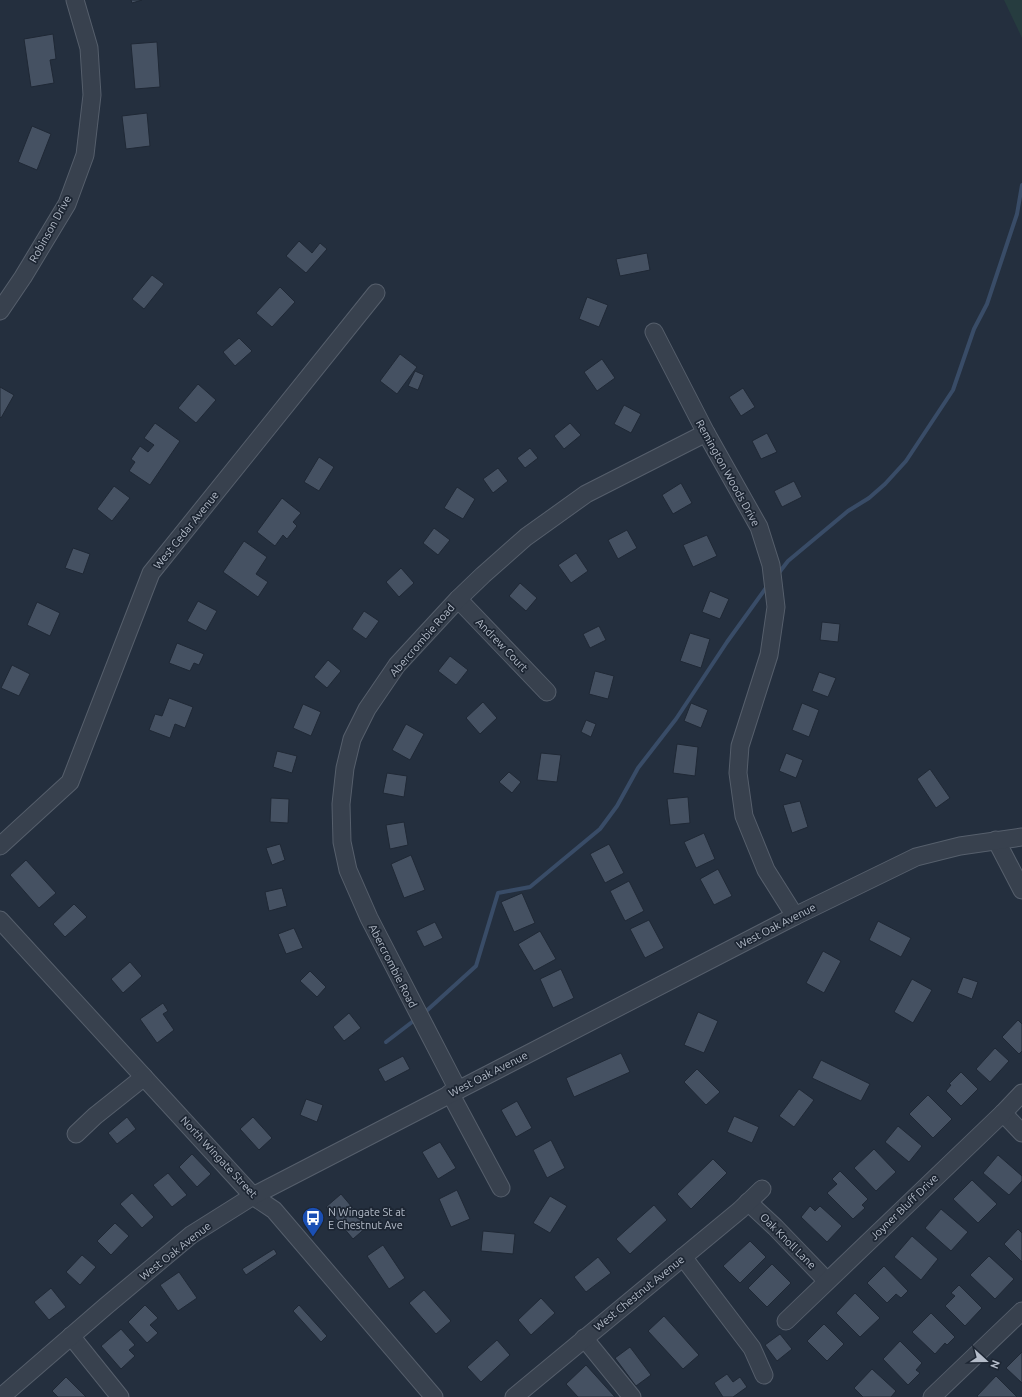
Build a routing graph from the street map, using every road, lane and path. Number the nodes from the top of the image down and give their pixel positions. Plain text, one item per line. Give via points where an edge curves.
1 (75, 0) edge
2 (376, 293) dead end
3 (0, 311) edge
4 (654, 332) dead end
5 (706, 433) junction
6 (458, 599) junction
7 (547, 692) dead end
8 (1022, 837) edge
9 (996, 840) junction
10 (0, 846) edge
11 (1022, 890) edge
12 (794, 916) junction
13 (0, 920) edge
14 (144, 1077) junction
15 (454, 1092) junction
16 (1022, 1093) edge
17 (1003, 1113) junction
18 (1022, 1133) edge
19 (76, 1134) dead end
20 (501, 1188) dead end
21 (762, 1189) dead end
22 (253, 1196) junction
23 (748, 1202) junction
24 (683, 1257) junction
25 (827, 1281) junction
26 (1022, 1311) edge
27 (786, 1321) dead end
28 (71, 1336) junction
29 (584, 1338) junction
30 (764, 1374) dead end
31 (939, 1395) edge
32 (1, 1397) edge
33 (120, 1397) edge
34 (434, 1397) edge
35 (514, 1397) edge
36 (632, 1397) edge

1 - 3 street, Robinson Drive via 89,48 92,88 85,155 67,204
2 - 10 street, West Cedar Avenue via 151,573 70,782
4 - 5 street, Remington Woods Drive
5 - 6 street, Abercrombie Road via 586,494 526,538
5 - 12 street, Remington Woods Drive via 759,527 771,565 776,607 769,655 740,746 738,773 744,816 766,870
6 - 7 street, Andrew Court
6 - 15 street, Abercrombie Road via 397,665 367,709 352,739 345,768 341,804 342,842 348,870
8 - 9 street, West Oak Avenue
9 - 11 street
9 - 12 street, West Oak Avenue via 916,857
12 - 15 street, West Oak Avenue
13 - 14 street, North Wingate Street
14 - 19 street
14 - 22 street, North Wingate Street
15 - 20 street, Abercrombie Road
15 - 22 street, West Oak Avenue
16 - 17 street, Joyner Bluff Drive
17 - 18 street
17 - 25 street, Joyner Bluff Drive
21 - 23 street, West Chestnut Avenue
22 - 28 street, West Oak Avenue via 191,1235
22 - 34 street, North Wingate Street via 274,1210
23 - 24 street, West Chestnut Avenue
23 - 25 street, Oak Knoll Lane
24 - 29 street, West Chestnut Avenue
24 - 30 street via 752,1348
25 - 27 street, Joyner Bluff Drive
26 - 31 street
28 - 32 street, West Oak Avenue
28 - 33 street
29 - 35 street, West Chestnut Avenue
29 - 36 street

